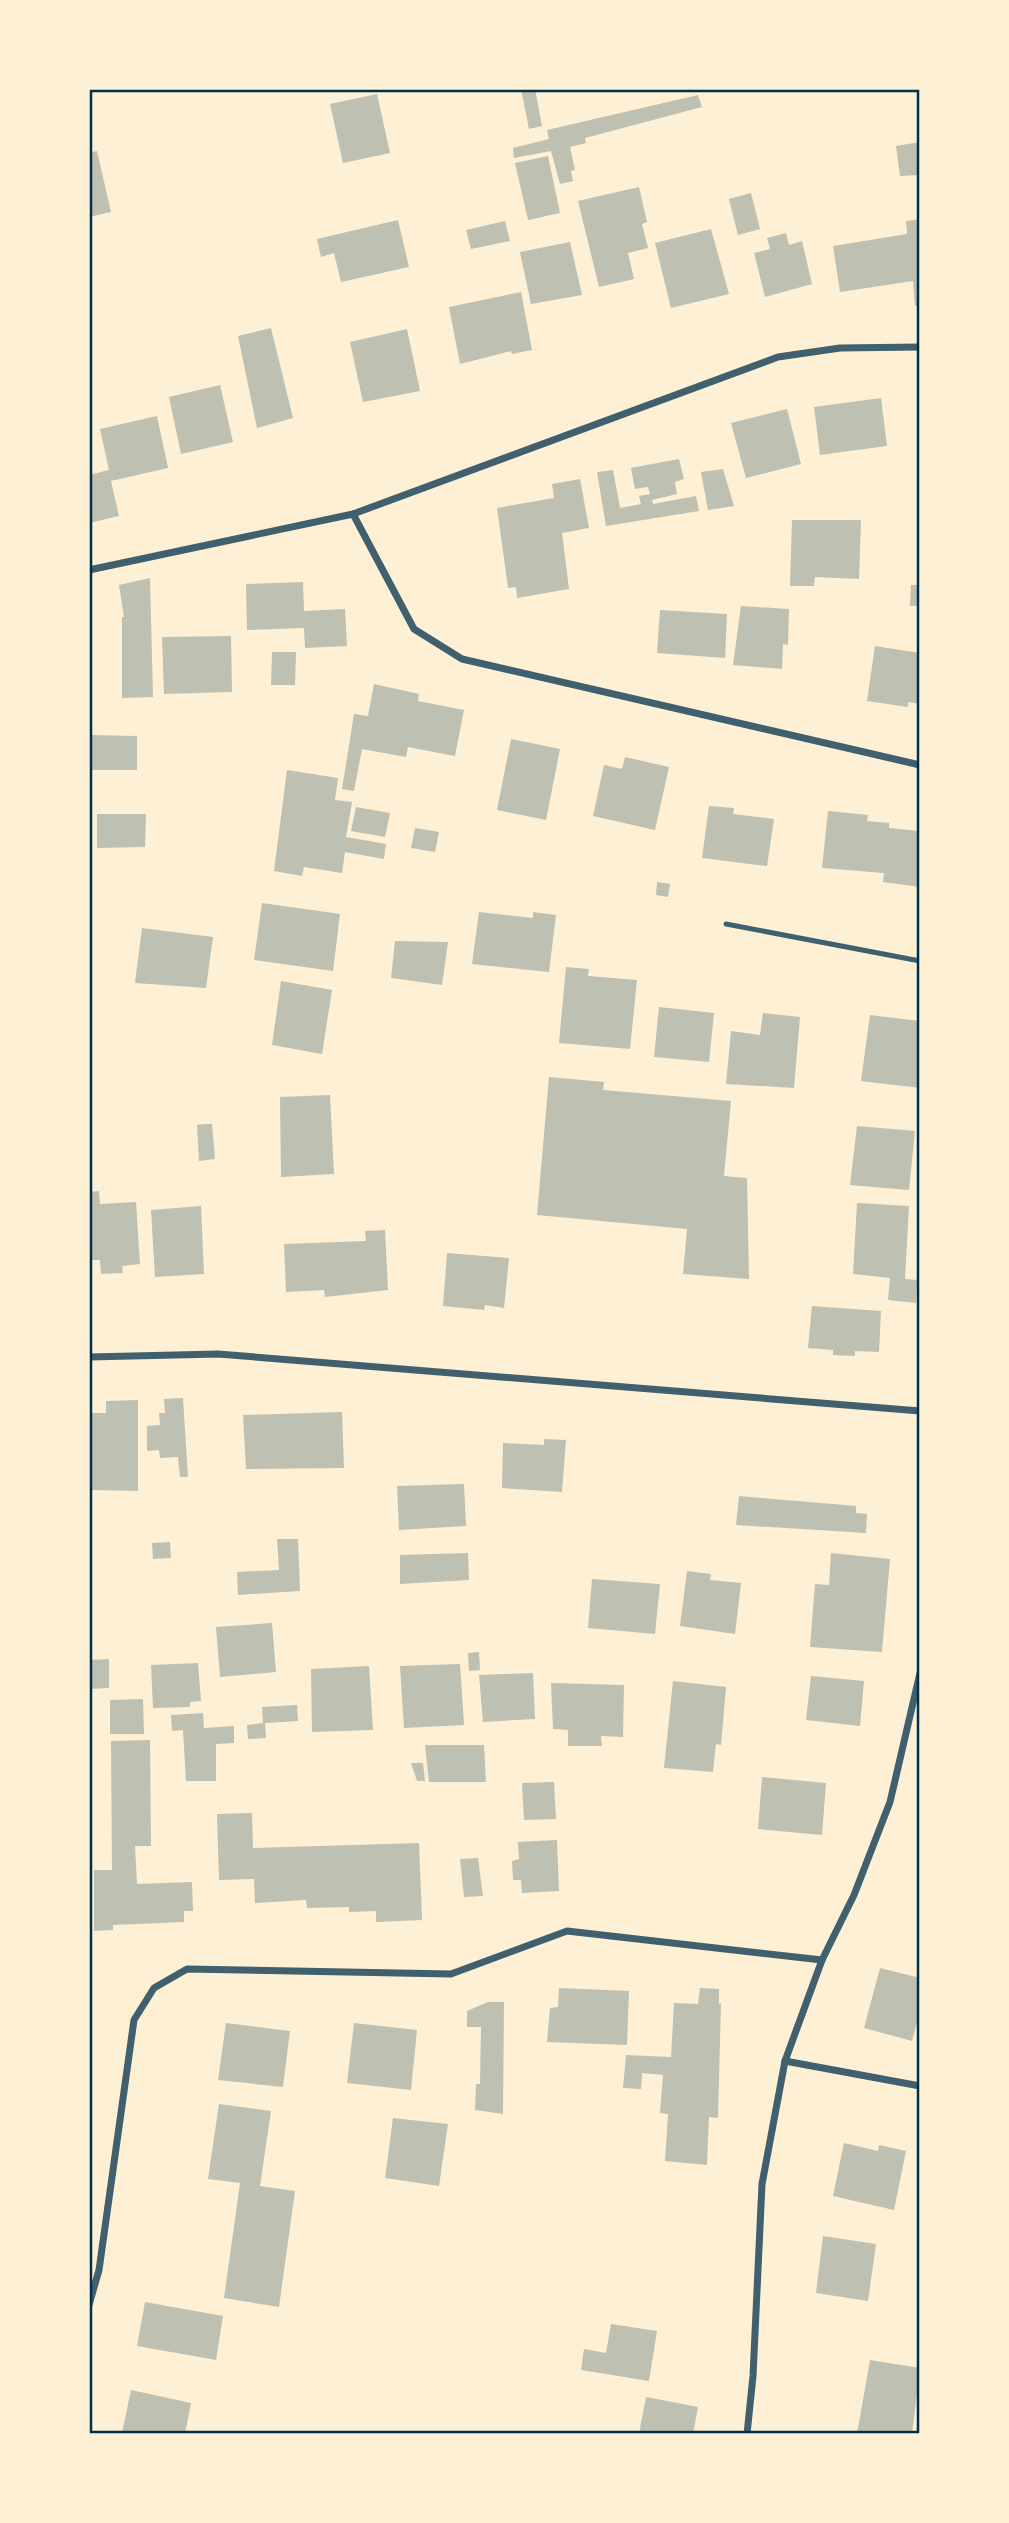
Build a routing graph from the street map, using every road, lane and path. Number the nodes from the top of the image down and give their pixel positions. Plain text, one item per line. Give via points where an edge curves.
1 (920, 347) edge
2 (353, 514) junction
3 (89, 570) edge
4 (920, 765) edge
5 (726, 923) dead end
6 (920, 961) edge
7 (89, 1357) edge
8 (920, 1410) edge
9 (920, 1674) edge
10 (822, 1960) junction
11 (785, 2061) junction
12 (920, 2086) edge
13 (89, 2305) edge
14 (747, 2434) edge

1 - 2 street via 840,348 778,357
2 - 3 street
2 - 4 street via 414,629 463,659
5 - 6 lane
7 - 8 street via 218,1354
9 - 10 street via 890,1802 854,1895
10 - 11 street
10 - 13 street via 567,1931 451,1974 187,1969 170,1976 149,1995 134,2020 99,2270
11 - 12 street
11 - 14 street via 762,2184

